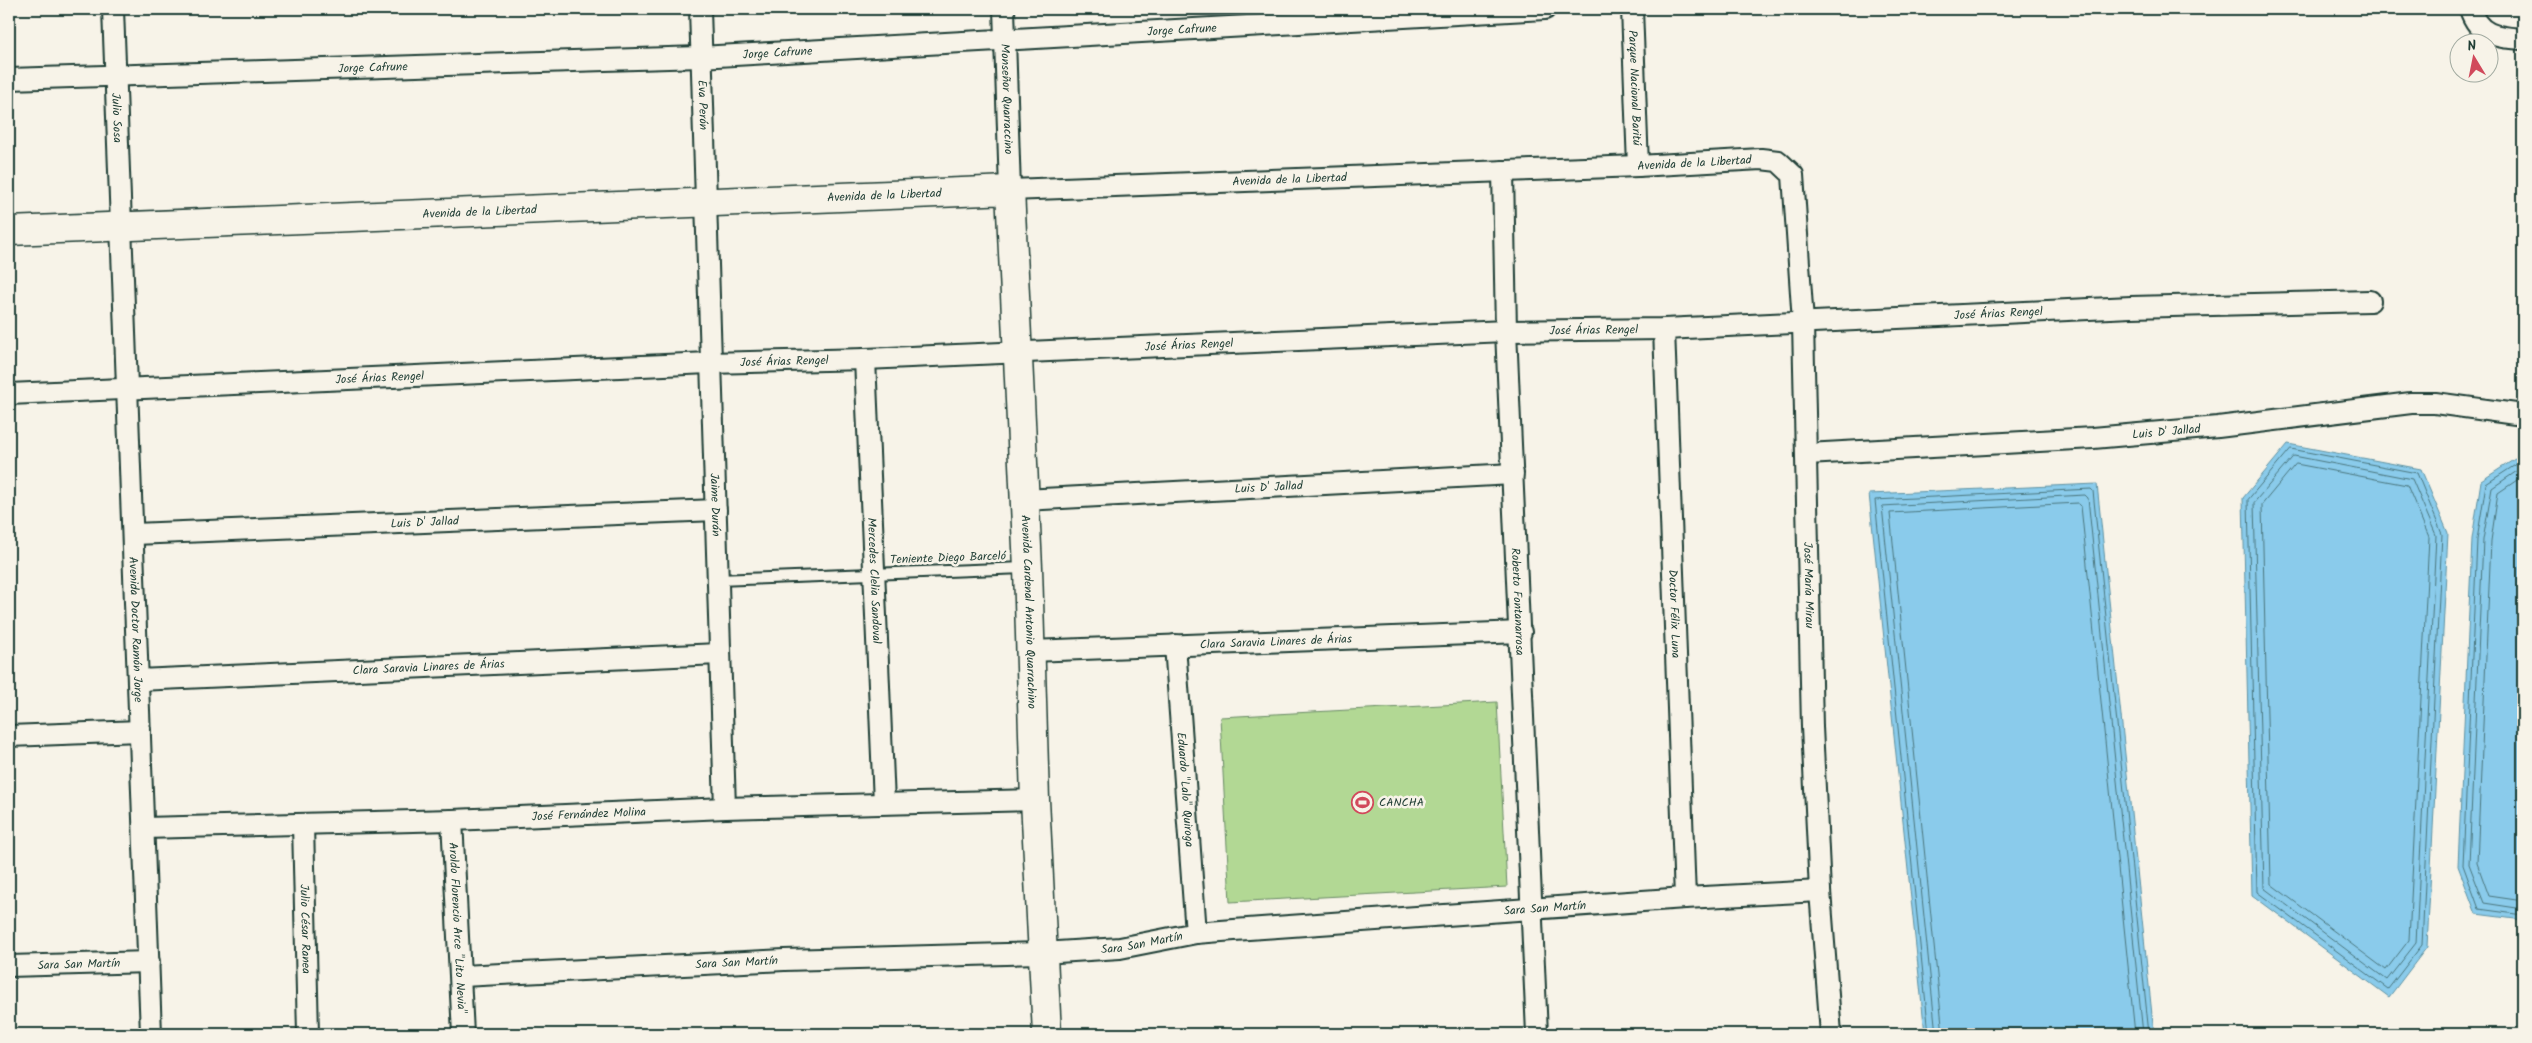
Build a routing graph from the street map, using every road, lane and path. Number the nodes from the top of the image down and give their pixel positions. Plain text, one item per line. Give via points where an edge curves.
1 (113, 9) edge
2 (700, 9) edge
3 (1004, 9) edge
4 (1546, 9) edge
5 (1632, 9) edge
6 (2470, 9) edge
7 (2523, 39) edge
8 (1005, 41) junction
9 (700, 57) junction
10 (116, 75) junction
11 (9, 79) edge
12 (1761, 159) joint
13 (1638, 166) junction
14 (1503, 171) junction
15 (1010, 190) junction
16 (705, 201) junction
17 (121, 226) junction
18 (9, 231) edge
19 (2370, 301) dead end
20 (1803, 323) junction
21 (1664, 329) junction
22 (1506, 331) junction
23 (1016, 351) junction
24 (865, 359) junction
25 (710, 363) junction
26 (128, 389) junction
27 (9, 394) edge
28 (2523, 415) edge
29 (1808, 454) junction
30 (1513, 474) junction
31 (1024, 500) junction
32 (716, 510) junction
33 (134, 534) junction
34 (1028, 568) junction
35 (876, 573) junction
36 (718, 580) junction
37 (1520, 632) junction
38 (1175, 645) junction
39 (1031, 651) junction
40 (720, 654) junction
41 (138, 680) junction
42 (140, 731) junction
43 (9, 736) edge
44 (1035, 800) junction
45 (884, 803) junction
46 (725, 808) junction
47 (452, 820) junction
48 (303, 824) junction
49 (144, 828) junction
50 (1820, 891) junction
51 (1685, 898) junction
52 (1530, 910) junction
53 (1196, 934) junction
54 (1042, 953) junction
55 (149, 962) junction
56 (9, 966) edge
57 (462, 976) junction
58 (151, 1034) edge
59 (308, 1034) edge
60 (463, 1034) edge
61 (1047, 1034) edge
62 (1537, 1034) edge
63 (1831, 1034) edge

1 - 10 street, Julio Sosa
2 - 9 street, Eva Perón
3 - 8 street, Monseñor Quarraccino
4 - 8 street, Jorge Cafrune
5 - 13 street, Parque Nacional Baritú
6 - 7 street via 2478,25 2494,37
8 - 9 street, Jorge Cafrune
8 - 15 street, Monseñor Quarraccino
9 - 10 street, Jorge Cafrune
9 - 16 street, Eva Perón
10 - 11 street, Jorge Cafrune
10 - 17 street, Julio Sosa
12 - 13 street, Avenida de la Libertad
12 - 20 street, José María Mirau via 1778,161 1793,174
13 - 14 street, Avenida de la Libertad
14 - 15 street, Avenida de la Libertad
14 - 22 street, Roberto Fontanarrosa
15 - 16 street, Avenida de la Libertad
15 - 23 street, Avenida Cardenal Antonio Quarrachino
16 - 17 street, Avenida de la Libertad
16 - 25 street, Jaime Durán
17 - 18 street, Avenida de la Libertad
17 - 26 street, Avenida Doctor Ramón Jorge
19 - 20 street, José Árias Rengel via 2121,308
20 - 21 street, José Árias Rengel
20 - 29 street, José María Mirau
21 - 22 street, José Árias Rengel
21 - 51 street, Doctor Félix Luna
22 - 23 street, José Árias Rengel
22 - 30 street, Roberto Fontanarrosa
23 - 24 street, José Árias Rengel
23 - 31 street, Avenida Cardenal Antonio Quarrachino
24 - 25 street, José Árias Rengel
24 - 35 street, Mercedes Clelia Sandoval
25 - 26 street, José Árias Rengel
25 - 32 street, Jaime Durán
26 - 27 street, José Árias Rengel
26 - 33 street, Avenida Doctor Ramón Jorge
28 - 29 street, Luis D' Jallad via 2435,403 2411,403 2093,438
29 - 50 street, José María Mirau via 1812,728
30 - 31 street, Luis D' Jallad
30 - 37 street, Roberto Fontanarrosa
31 - 34 street, Avenida Cardenal Antonio Quarrachino
32 - 33 street, Luis D' Jallad
32 - 36 street, Jaime Durán
33 - 41 street, Avenida Doctor Ramón Jorge
34 - 35 lane, Teniente Diego Barceló
34 - 39 street, Avenida Cardenal Antonio Quarrachino
35 - 36 lane, Teniente Diego Barceló
35 - 45 street, Mercedes Clelia Sandoval
36 - 40 street, Jaime Durán
37 - 38 street, Clara Saravia Linares de Árias
37 - 52 street, Roberto Fontanarrosa
38 - 39 street, Clara Saravia Linares de Árias
38 - 53 street, Eduardo "Lalo" Quiroga
39 - 44 street, Avenida Cardenal Antonio Quarrachino
40 - 41 street, Clara Saravia Linares de Árias
40 - 46 street, Jaime Durán
41 - 42 street, Avenida Doctor Ramón Jorge
42 - 43 street
42 - 49 street, Avenida Doctor Ramón Jorge
44 - 45 street, José Fernández Molina
44 - 54 street, Avenida Cardenal Antonio Quarrachino
45 - 46 street, José Fernández Molina
46 - 47 street, José Fernández Molina
47 - 48 street, José Fernández Molina
47 - 57 street, Aroldo Florencio Arce "Lito Nevia"
48 - 49 street, José Fernández Molina
48 - 59 street, Julio César Ranea
49 - 55 street, Avenida Doctor Ramón Jorge
50 - 51 street, Sara San Martín
50 - 63 street, José María Mirau
51 - 52 street, Sara San Martín
52 - 53 street, Sara San Martín
52 - 62 street, Roberto Fontanarrosa
53 - 54 street, Sara San Martín via 1120,948
54 - 57 street, Sara San Martín via 784,960
54 - 61 street, Avenida Cardenal Antonio Quarrachino
55 - 56 street, Sara San Martín
55 - 58 street, Avenida Doctor Ramón Jorge
57 - 60 street, Aroldo Florencio Arce "Lito Nevia"

